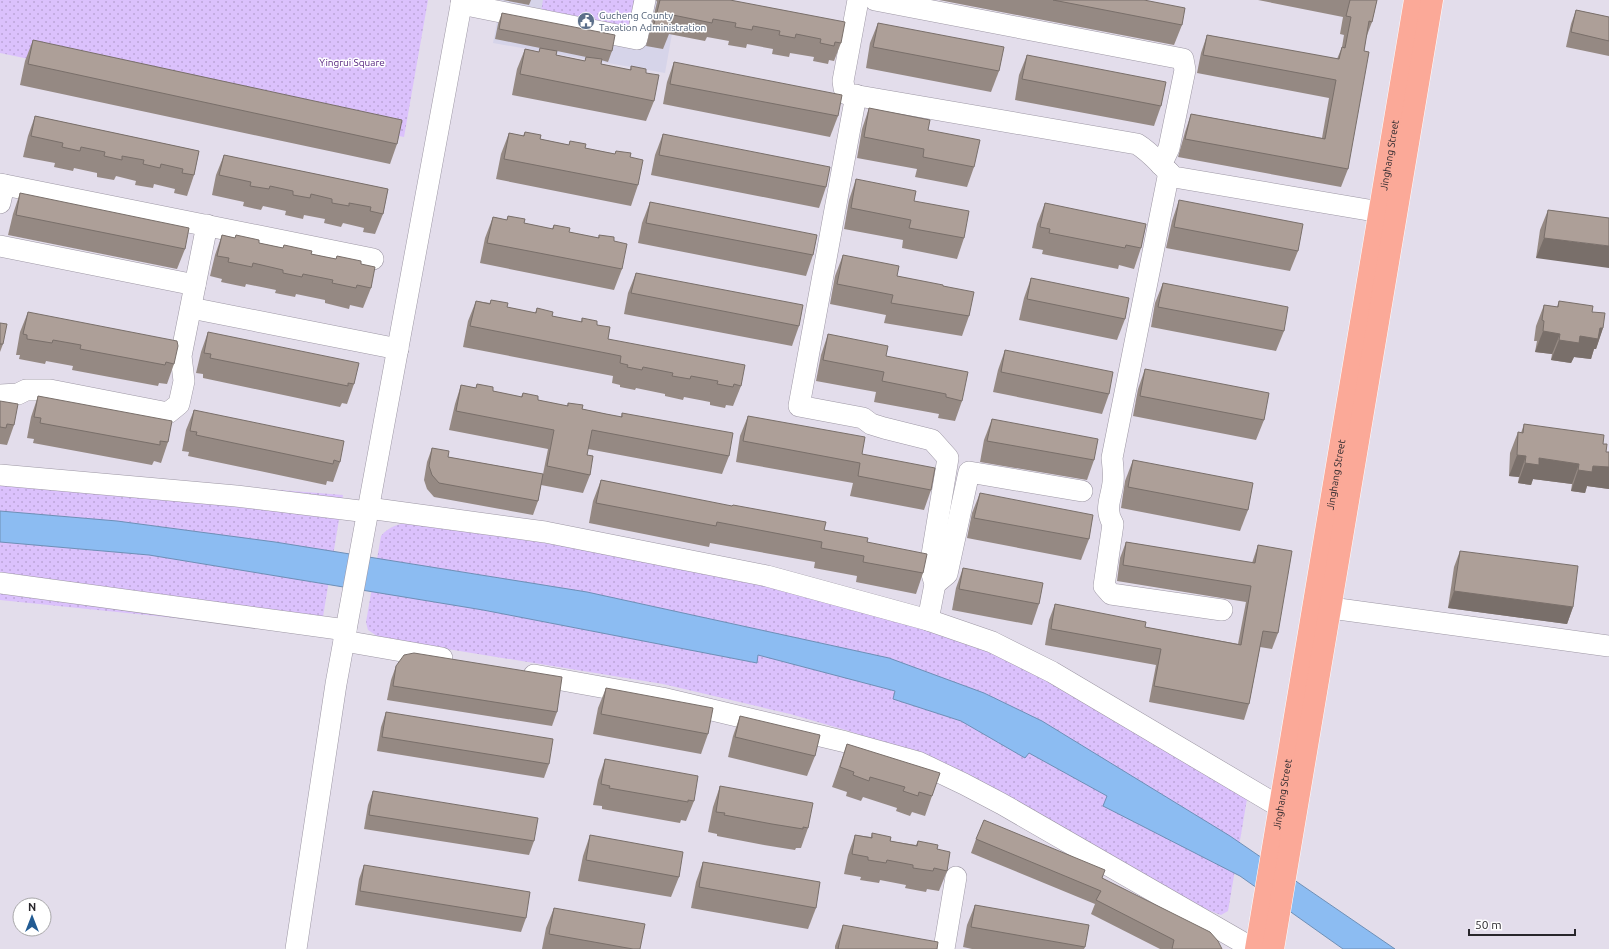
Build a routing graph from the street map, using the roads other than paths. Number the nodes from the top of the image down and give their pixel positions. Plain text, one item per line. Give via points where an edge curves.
1 (646, 0) edge
2 (858, 0) edge
3 (875, 0) edge
4 (1415, 0) edge
5 (1432, 0) edge
6 (462, 2) edge
7 (532, 9) edge
8 (856, 95) junction
9 (1165, 168) junction
10 (1, 191) edge
11 (1380, 212) junction
12 (207, 225) junction
13 (0, 246) edge
14 (373, 258) dead end
15 (195, 285) junction
16 (191, 308) junction
17 (398, 349) junction
18 (0, 395) edge
19 (0, 475) edge
20 (1082, 491) dead end
21 (368, 510) junction
22 (0, 583) edge
23 (935, 584) junction
24 (1331, 608) junction
25 (1222, 610) dead end
26 (928, 620) junction
27 (345, 635) junction
28 (1609, 646) edge
29 (462, 662) edge
30 (516, 672) edge
31 (1280, 807) junction
32 (956, 877) dead end
33 (296, 949) edge
34 (944, 949) edge
35 (1255, 949) edge
36 (1273, 949) edge

1 - 7 street via 637,39
2 - 8 street via 843,81 847,94
3 - 9 street via 1183,59 1185,70
4 - 11 main road, Jinghang Street
5 - 24 main road, Jinghang Street
6 - 7 street
6 - 17 street
8 - 9 street via 1137,144
8 - 23 street via 799,406 863,418 871,424 932,440 948,458 930,567
9 - 11 street via 1174,177
9 - 25 street via 1112,458 1114,472 1108,515 1113,524 1104,586 1111,594
10 - 12 street
11 - 31 main road, Jinghang Street
12 - 14 street
12 - 15 street
13 - 15 street
15 - 16 street
16 - 17 street
16 - 18 street via 181,356 184,381 179,404 168,413 50,390 26,390 18,394
17 - 21 street
19 - 21 street
20 - 23 street via 969,472 947,574
21 - 26 street via 545,532 767,576
21 - 27 street
22 - 27 street
23 - 26 street
24 - 28 street
24 - 36 main road, Jinghang Street
26 - 31 street via 992,642 1052,672
27 - 29 street
27 - 33 street
30 - 35 street via 662,698 918,762 1002,804
31 - 35 main road, Jinghang Street
32 - 34 street

